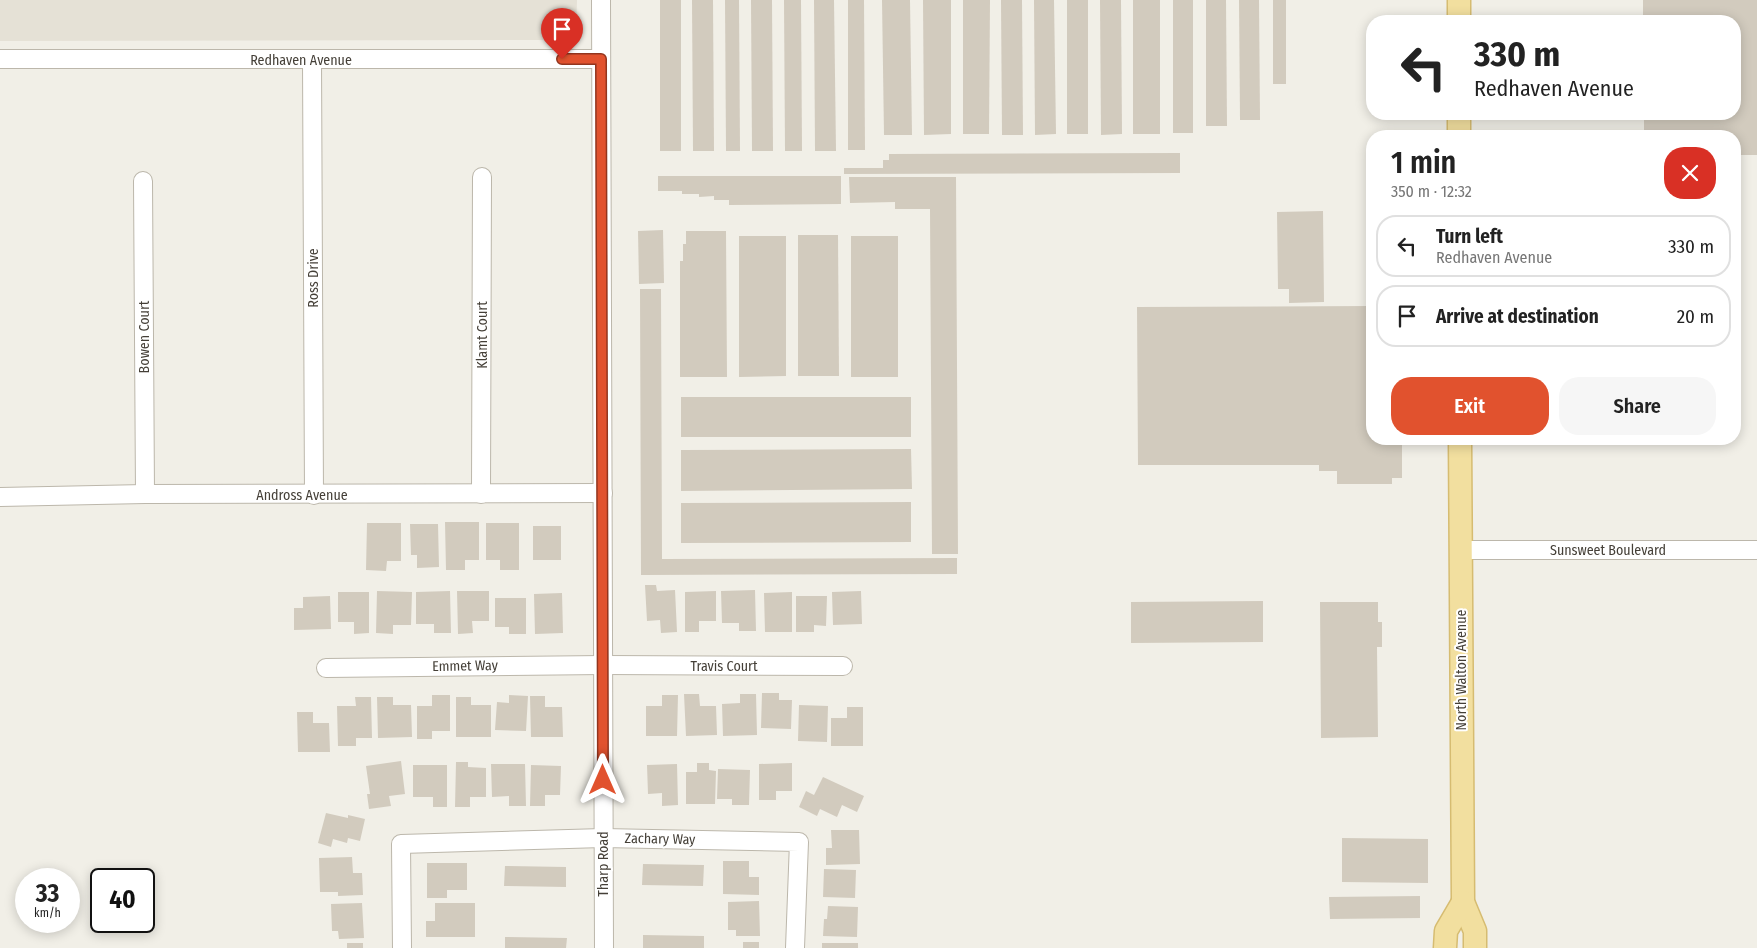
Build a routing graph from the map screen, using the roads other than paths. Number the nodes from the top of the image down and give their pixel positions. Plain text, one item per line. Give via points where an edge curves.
1 (601, 0) edge
2 (1459, 0) edge
3 (1459, 15) edge
4 (0, 59) edge
5 (601, 59) junction
6 (312, 60) junction
7 (482, 177) dead end
8 (143, 180) dead end
9 (1460, 445) edge
10 (603, 493) junction
11 (145, 494) junction
12 (481, 494) junction
13 (314, 495) junction
14 (0, 497) edge
15 (1460, 550) junction
16 (1757, 550) edge
17 (604, 665) junction
18 (844, 666) dead end
19 (326, 668) dead end
20 (603, 838) junction
21 (1463, 902) junction
22 (402, 948) edge
23 (604, 948) edge
24 (795, 948) edge
25 (1446, 948) edge
26 (1475, 948) edge

1 - 5 street, Tharp Road
2 - 3 main road
4 - 6 street, Redhaven Avenue
5 - 6 street, Redhaven Avenue
5 - 10 street, Tharp Road
6 - 13 street, Ross Drive
7 - 12 street, Klamt Court
8 - 11 street, Bowen Court
9 - 15 main road, North Walton Avenue
10 - 12 street, Andross Avenue
10 - 17 street, Tharp Road
11 - 13 street, Andross Avenue
11 - 14 street, Andross Avenue
12 - 13 street, Andross Avenue
15 - 16 street, Sunsweet Boulevard
15 - 21 main road, North Walton Avenue
17 - 18 street, Travis Court
17 - 19 street, Emmet Way
17 - 20 street, Tharp Road
20 - 22 street, Zachary Way via 401,844
20 - 23 street, Tharp Road
20 - 24 street, Zachary Way via 799,842
21 - 25 main road via 1446,931
21 - 26 main road, North Walton Avenue via 1476,931

